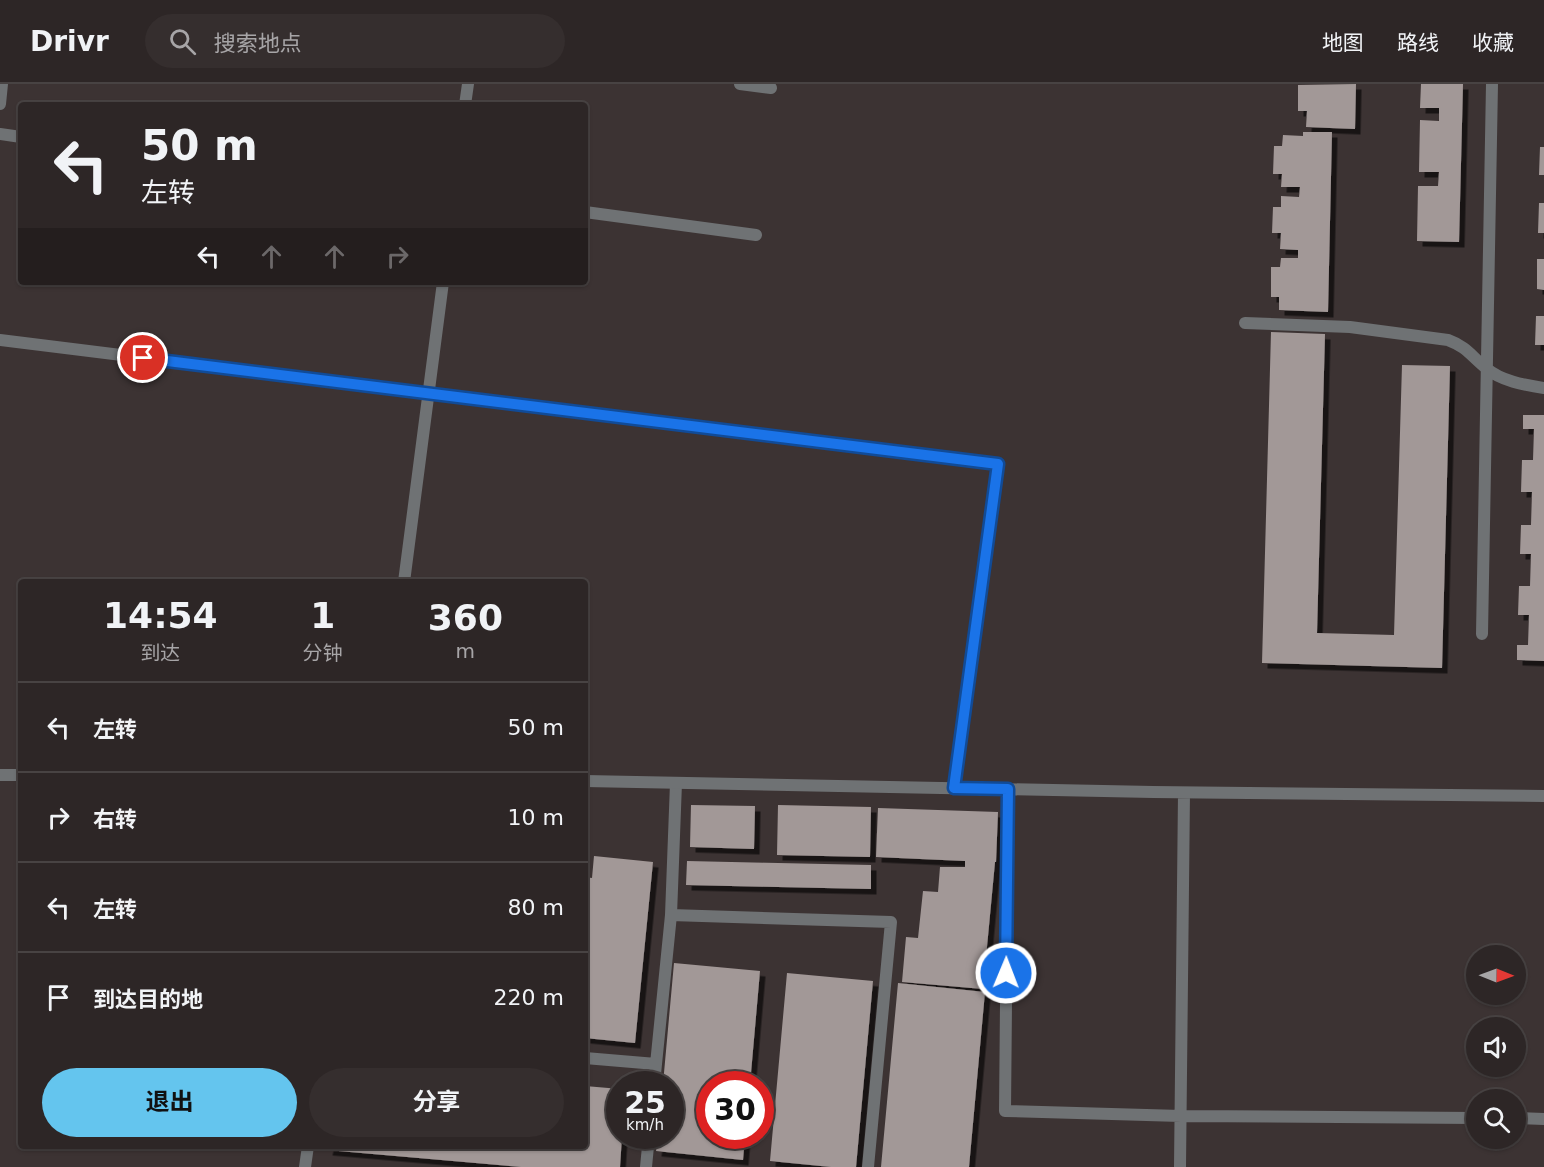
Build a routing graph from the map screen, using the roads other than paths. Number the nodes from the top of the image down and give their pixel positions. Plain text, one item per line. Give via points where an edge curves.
1 (2, 84) edge
2 (468, 84) edge
3 (740, 84) edge
4 (1492, 84) edge
5 (771, 88) dead end
6 (465, 102) edge
7 (0, 104) edge
8 (0, 134) edge
9 (18, 137) edge
10 (588, 212) edge
11 (756, 235) dead end
12 (442, 285) edge
13 (1245, 323) dead end
14 (0, 340) edge
15 (1487, 369) junction
16 (1544, 388) edge
17 (428, 393) junction
18 (404, 579) edge
19 (1482, 634) dead end
20 (0, 775) edge
21 (18, 775) edge
22 (588, 781) edge
23 (676, 783) junction
24 (954, 788) junction
25 (1008, 789) junction
26 (1184, 793) junction
27 (1544, 796) edge
28 (671, 915) junction
29 (588, 1058) edge
30 (656, 1064) junction
31 (655, 1071) edge
32 (1181, 1116) junction
33 (1466, 1118) edge
34 (1526, 1118) edge
35 (1544, 1119) edge
36 (308, 1149) edge
37 (648, 1149) edge
38 (306, 1167) edge
39 (646, 1167) edge
40 (868, 1167) edge
41 (1180, 1167) edge

1 - 7 street
2 - 6 street
3 - 5 street
4 - 15 street
8 - 9 street
10 - 11 street
12 - 17 street
13 - 15 street via 1350,327 1448,340 1461,345
14 - 17 street
15 - 16 street via 1506,380
15 - 19 street
17 - 18 street
17 - 24 street via 998,464
20 - 21 street
22 - 23 street
23 - 24 street
23 - 28 street
24 - 25 street
25 - 26 street
25 - 32 street via 1005,1111
26 - 27 street
26 - 32 street
28 - 30 street
28 - 40 street via 891,922
29 - 30 street
30 - 31 street
32 - 33 street
32 - 41 street
34 - 35 street
36 - 38 street
37 - 39 street

